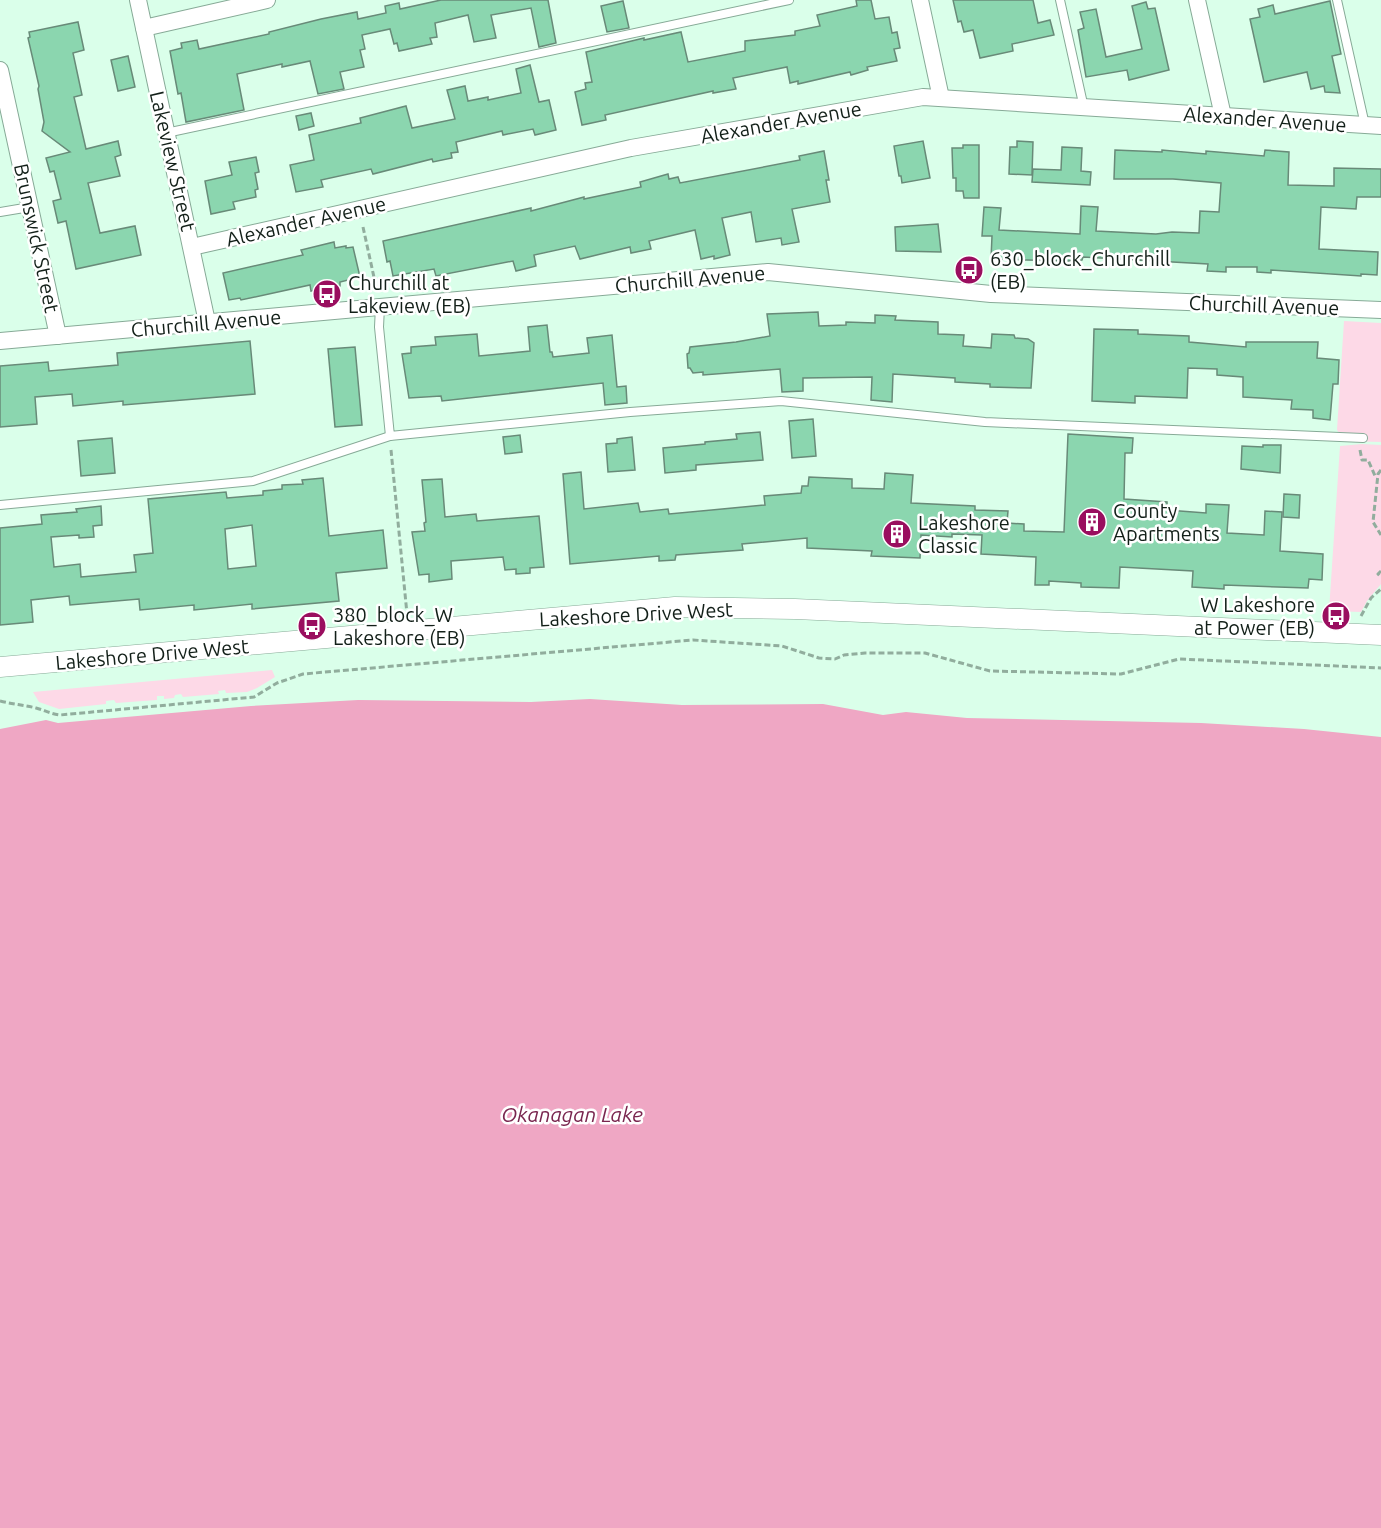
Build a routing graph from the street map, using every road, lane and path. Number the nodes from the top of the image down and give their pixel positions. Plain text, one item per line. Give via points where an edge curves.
1 (138, 0) edge
2 (267, 0) edge
3 (789, 0) edge
4 (920, 0) edge
5 (1060, 0) edge
6 (1197, 0) edge
7 (1337, 0) edge
8 (144, 28) junction
9 (0, 70) edge
10 (941, 98) junction
11 (1084, 108) junction
12 (1223, 116) junction
13 (1373, 125) edge
14 (166, 133) junction
15 (30, 207) junction
16 (359, 209) junction
17 (0, 212) edge
18 (192, 247) junction
19 (380, 307) junction
20 (1381, 310) edge
21 (207, 322) junction
22 (58, 336) junction
23 (0, 341) edge
24 (390, 436) junction
25 (1364, 438) dead end
26 (1359, 447) dead end
27 (1381, 470) edge
28 (1377, 480) junction
29 (0, 505) edge
30 (1380, 532) edge
31 (1381, 571) edge
32 (1381, 577) edge
33 (1381, 589) edge
34 (1360, 616) dead end
35 (409, 630) junction
36 (1381, 635) edge
37 (0, 668) edge
38 (1381, 668) edge
39 (0, 701) edge

1 - 8 street, Lakeview Street
2 - 8 street
3 - 14 lane
4 - 10 street
5 - 11 lane
6 - 12 street
7 - 13 lane
8 - 14 street, Lakeview Street
9 - 15 street, Brunswick Street
10 - 11 street, Alexander Avenue
10 - 16 street, Alexander Avenue via 923,97 631,147
11 - 12 street, Alexander Avenue
12 - 13 street, Alexander Avenue
14 - 18 street, Lakeview Street
15 - 17 lane
15 - 22 street, Brunswick Street
16 - 18 street, Alexander Avenue
16 - 19 path
18 - 21 street, Lakeview Street
19 - 20 street, Churchill Avenue via 768,272 991,294
19 - 21 street, Churchill Avenue
19 - 24 lane
21 - 22 street, Churchill Avenue
22 - 23 street, Churchill Avenue
24 - 25 lane via 630,412 781,402 985,422
24 - 29 lane via 253,481
24 - 35 path
26 - 28 path via 1362,460 1368,460
27 - 28 path
28 - 30 path via 1373,522
31 - 32 path
33 - 34 path
35 - 36 street, Lakeshore Drive West via 713,606
35 - 37 street, Lakeshore Drive West
38 - 39 path via 1179,659 1121,674 990,671 925,653 865,653 835,659 782,646 693,640 303,674 254,697 60,715

